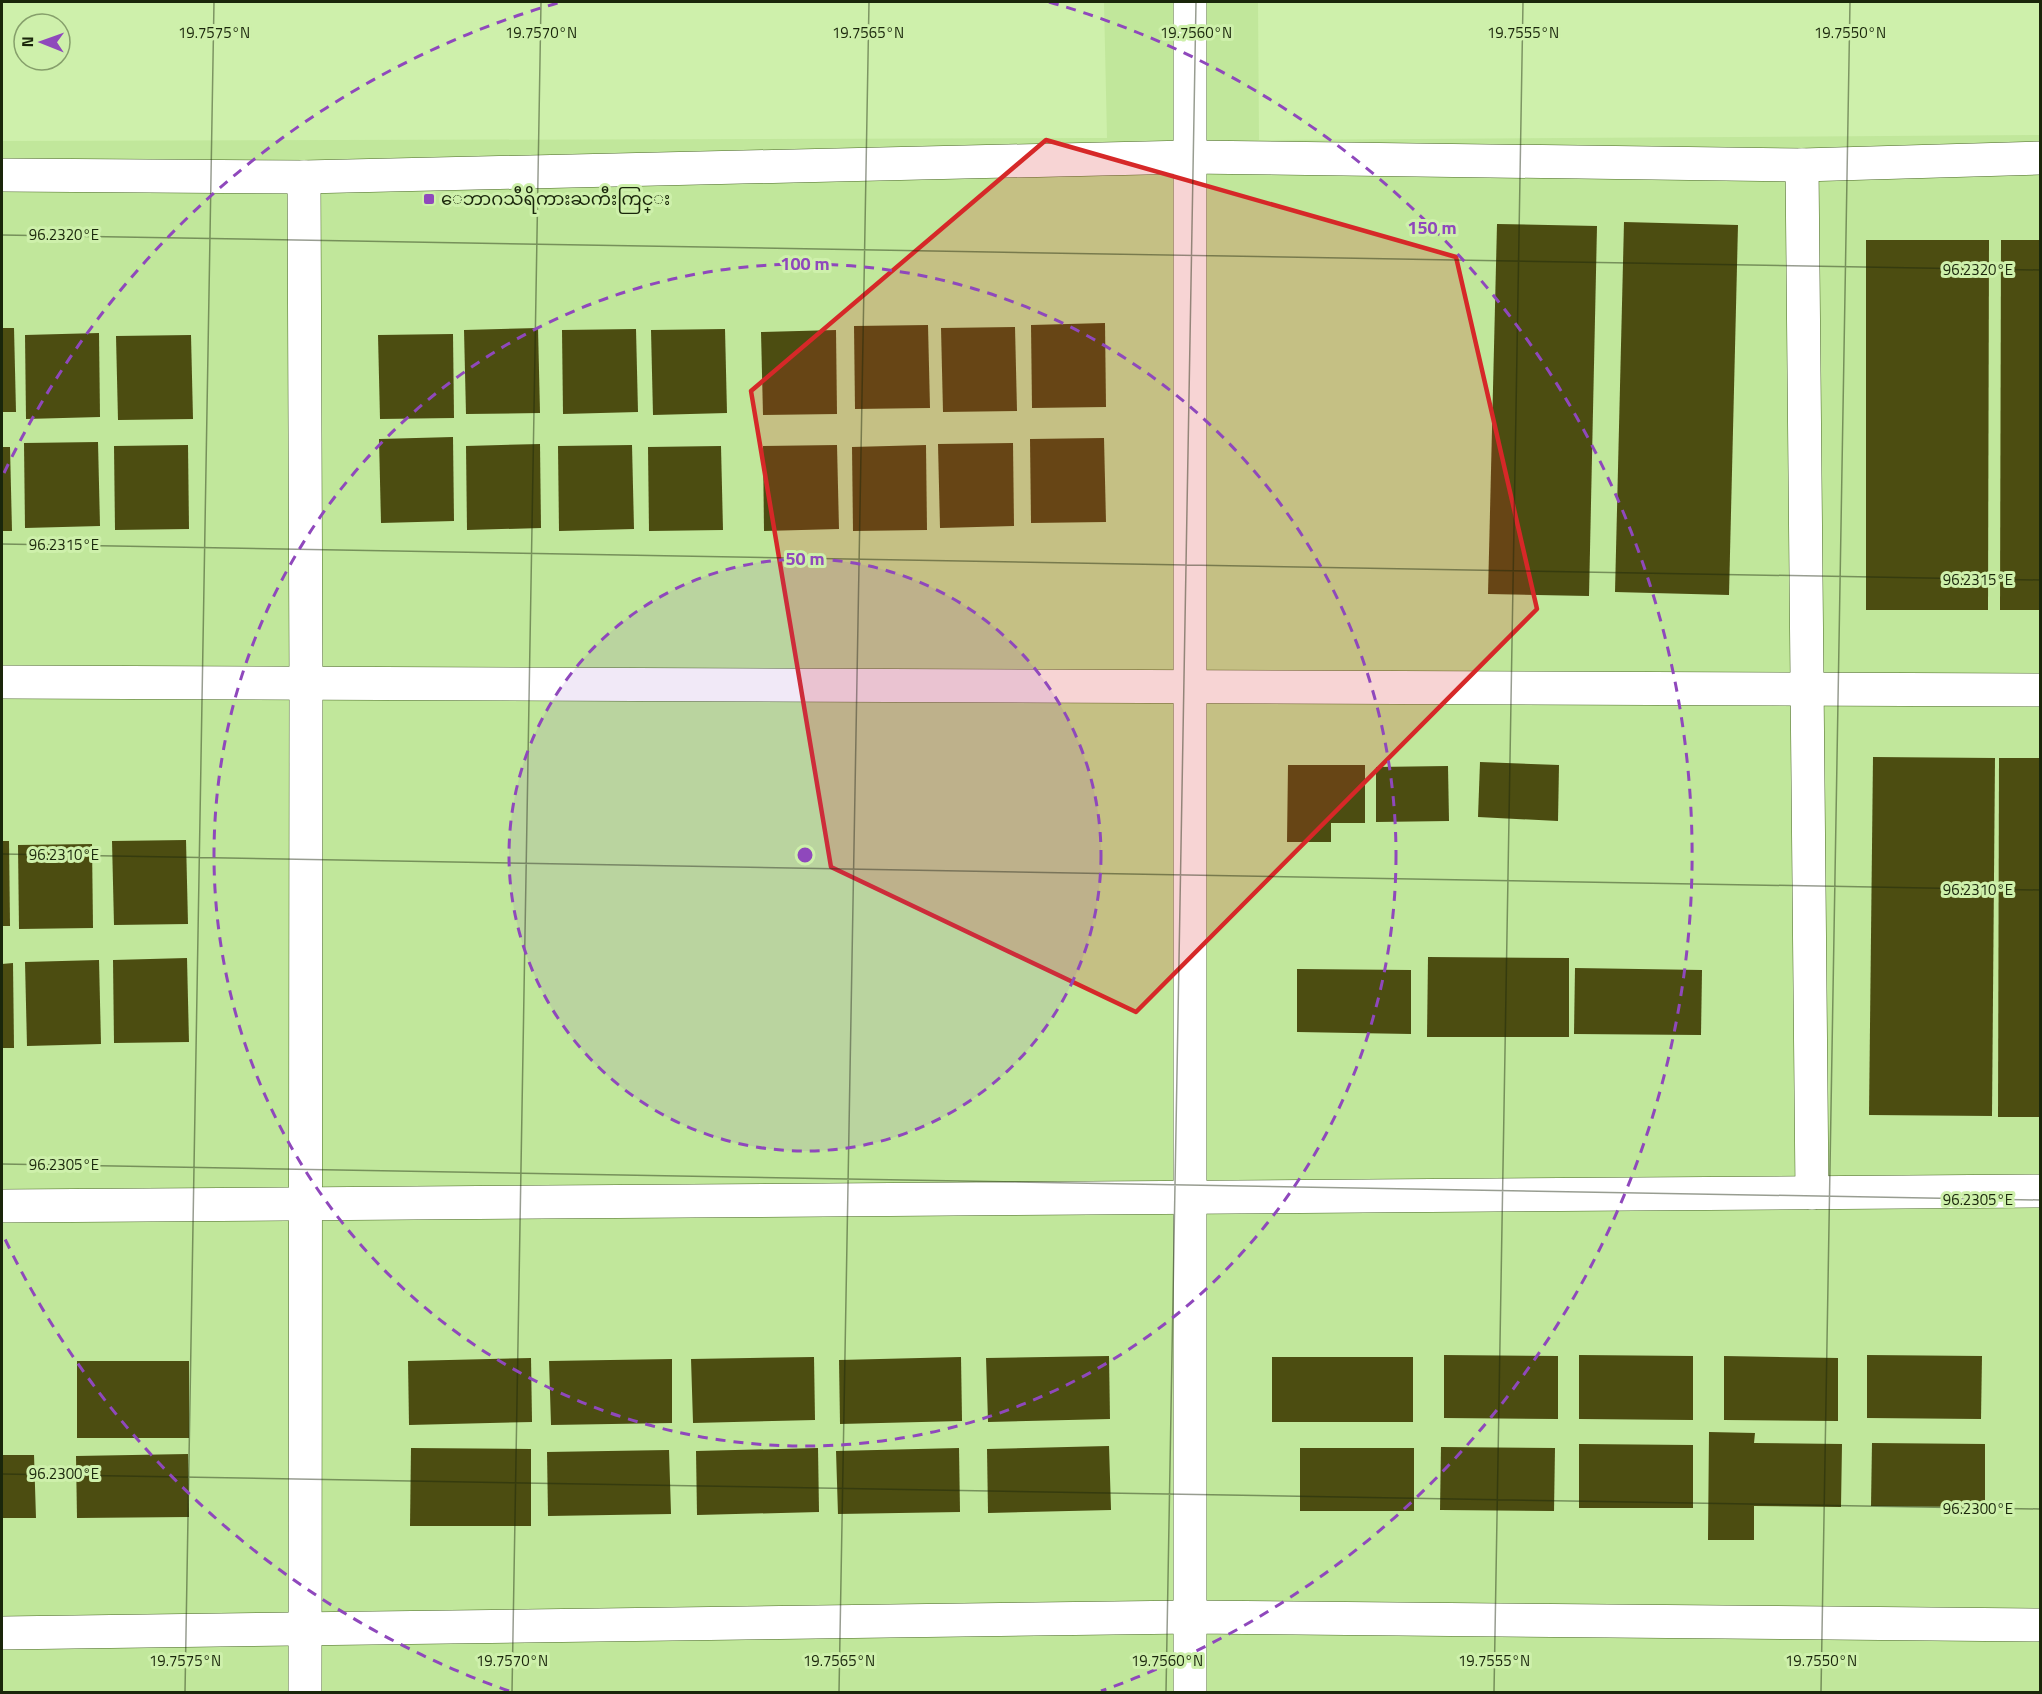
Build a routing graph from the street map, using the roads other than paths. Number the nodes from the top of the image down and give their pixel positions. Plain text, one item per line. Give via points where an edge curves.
1 (1190, 2) edge
2 (1189, 157) junction
3 (2040, 158) edge
4 (1802, 165) junction
5 (2, 175) edge
6 (304, 177) junction
7 (2, 682) edge
8 (306, 683) junction
9 (1191, 687) junction
10 (1808, 689) junction
11 (2040, 690) edge
12 (2040, 1191) edge
13 (1812, 1193) junction
14 (1191, 1198) junction
15 (306, 1204) junction
16 (2, 1206) edge
17 (1191, 1617) junction
18 (2040, 1625) edge
19 (305, 1628) junction
20 (2, 1633) edge
21 (305, 1692) edge
22 (1191, 1692) edge

1 - 2 lane
2 - 4 lane
2 - 6 lane
2 - 9 lane
3 - 4 lane
4 - 10 lane
5 - 6 lane
6 - 8 lane
7 - 8 lane
8 - 9 lane
8 - 15 lane
9 - 10 lane
9 - 14 lane
10 - 11 lane
10 - 13 lane
12 - 13 lane
13 - 14 lane
14 - 15 lane
14 - 17 lane
15 - 16 lane
15 - 19 lane
17 - 18 lane
17 - 19 lane
17 - 22 lane
19 - 20 lane
19 - 21 lane

